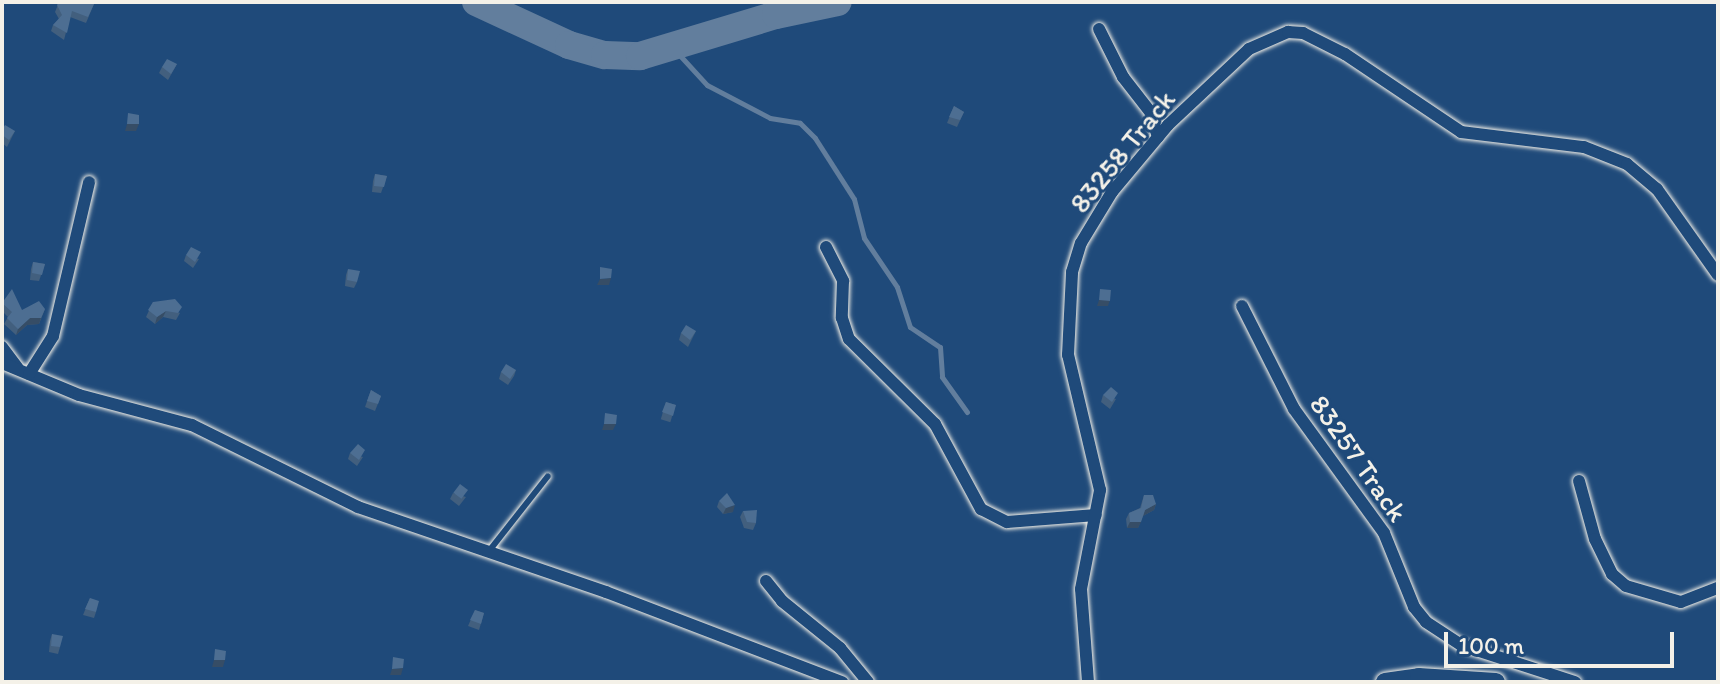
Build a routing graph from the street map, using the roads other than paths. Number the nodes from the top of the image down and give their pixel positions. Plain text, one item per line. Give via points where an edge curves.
1 (1099, 29) dead end
2 (1158, 137) junction
3 (89, 182) dead end
4 (826, 247) dead end
5 (1718, 275) edge
6 (1242, 306) dead end
7 (2, 347) edge
8 (2, 363) edge
9 (24, 372) junction
10 (548, 476) dead end
11 (1579, 481) dead end
12 (1096, 515) junction
13 (489, 552) junction
14 (766, 581) dead end
15 (1718, 588) edge
16 (842, 682) edge
17 (868, 682) edge
18 (1088, 682) edge
19 (1385, 682) edge
20 (1496, 682) edge
21 (1575, 682) edge

1 - 2 street via 1123,77 1151,113
2 - 5 street, 83258 Track via 1249,49 1288,32 1303,33 1345,54 1461,132 1584,147 1627,164 1657,189
2 - 12 street, 83258 Track via 1097,213 1072,272 1068,355 1098,474
3 - 9 street via 53,336
4 - 12 street via 843,281 843,328 849,339 935,424 981,509 1007,522
6 - 21 street, 83257 Track via 1294,409 1384,533 1409,597 1426,622 1472,650 1536,665
7 - 9 street
8 - 9 street
9 - 13 street via 79,395 192,425 324,493
10 - 13 lane
11 - 15 street via 1595,539 1612,574 1626,586 1681,602
12 - 18 street, 83258 Track via 1081,589
13 - 16 street
14 - 17 street via 782,601 840,648
19 - 20 street via 1419,677

